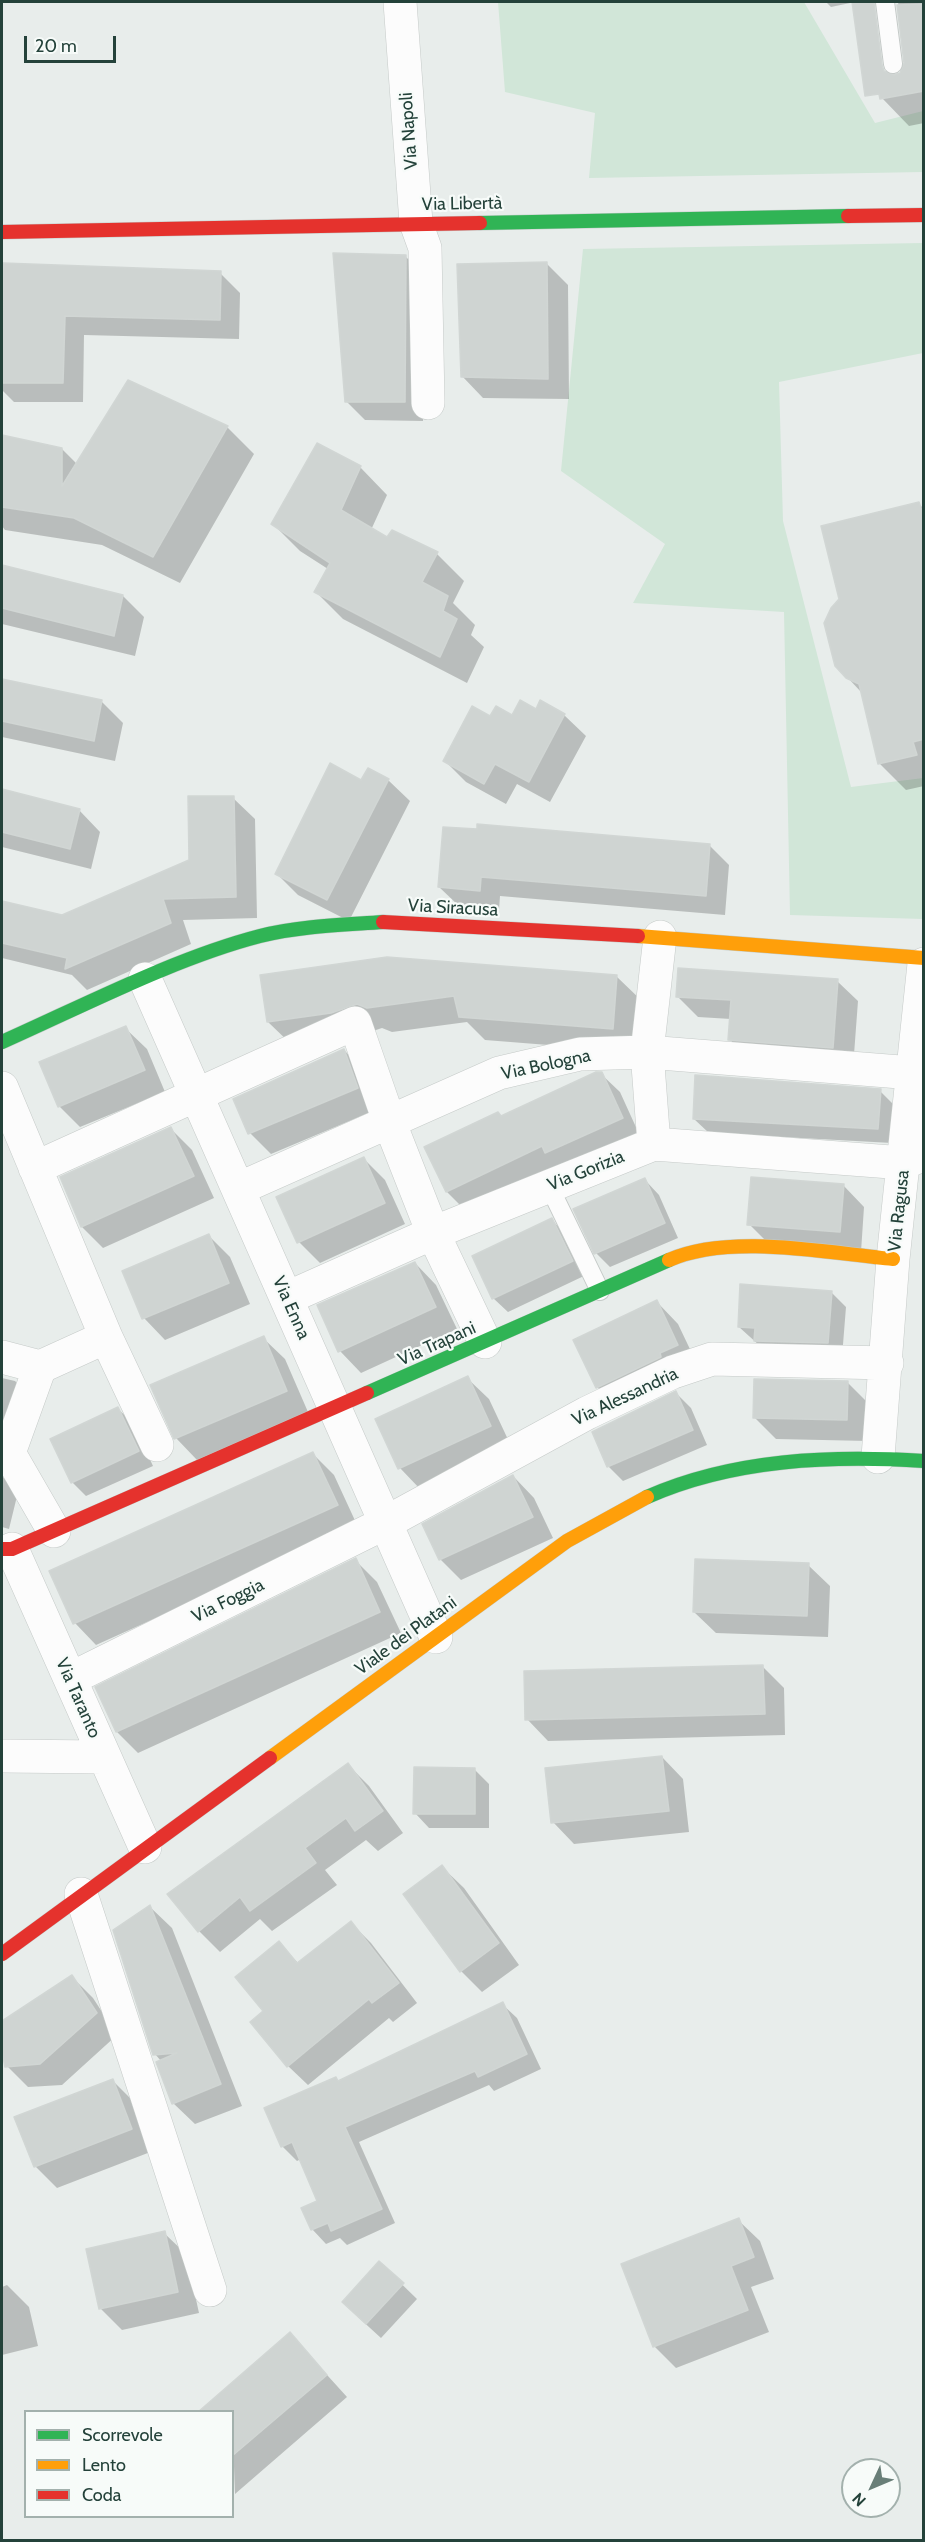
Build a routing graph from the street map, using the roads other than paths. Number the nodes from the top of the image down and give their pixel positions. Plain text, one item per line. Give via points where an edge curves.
1 (400, 2) edge
2 (885, 2) edge
3 (893, 64) dead end
4 (924, 215) edge
5 (416, 223) junction
6 (2, 232) edge
7 (428, 403) dead end
8 (660, 938) junction
9 (924, 958) edge
10 (924, 964) edge
11 (145, 979) junction
12 (2, 1042) edge
13 (647, 1053) junction
14 (913, 1073) junction
15 (2, 1088) edge
16 (196, 1096) junction
17 (389, 1121) junction
18 (654, 1144) junction
19 (914, 1158) edge
20 (35, 1168) junction
21 (549, 1186) junction
22 (238, 1189) junction
23 (433, 1233) junction
24 (893, 1259) junction
25 (600, 1291) junction
26 (287, 1298) junction
27 (106, 1337) junction
28 (485, 1342) junction
29 (2, 1357) edge
30 (887, 1363) junction
31 (40, 1367) junction
32 (336, 1408) junction
33 (157, 1445) dead end
34 (5, 1452) edge
35 (878, 1457) junction
36 (924, 1461) edge
37 (387, 1522) junction
38 (54, 1531) junction
39 (7, 1549) edge
40 (436, 1637) junction
41 (70, 1679) junction
42 (2, 1756) edge
43 (104, 1757) junction
44 (145, 1846) junction
45 (81, 1894) junction
46 (2, 1954) edge
47 (210, 2290) dead end

1 - 5 street, Via Napoli
2 - 3 lane
4 - 5 street, Via Libertà
5 - 6 street, Via Libertà
5 - 7 street, Via Napoli via 425,248
8 - 9 street, Via Siracusa
8 - 11 street, Via Siracusa via 385,922 318,926 261,936 205,953
8 - 13 street
10 - 14 street, Via Ragusa
11 - 12 street, Via Siracusa
11 - 16 street, Via Enna
13 - 14 street, Via Bologna
13 - 17 street, Via Bologna via 580,1054 499,1073
13 - 18 street
14 - 19 street, Via Ragusa
15 - 20 street
16 - 17 street via 355,1023
16 - 20 street
16 - 22 street, Via Enna
17 - 22 street, Via Bologna
17 - 23 street
18 - 19 street, Via Gorizia
18 - 21 street, Via Gorizia
19 - 24 street, Via Ragusa
20 - 27 street
21 - 23 street, Via Gorizia
21 - 25 lane
22 - 26 street, Via Enna
23 - 26 street, Via Gorizia
23 - 28 street
24 - 25 street, Via Trapani via 742,1246 706,1248
24 - 30 street, Via Ragusa
25 - 28 street, Via Trapani
26 - 32 street, Via Enna
27 - 31 street
27 - 33 street
28 - 32 street, Via Trapani
29 - 31 street
30 - 35 street, Via Ragusa
30 - 37 street, Via Alessandria via 712,1359 673,1372 587,1413
31 - 34 street
32 - 37 street, Via Enna
32 - 38 street, Via Trapani
34 - 38 street
35 - 36 street, Viale dei Platani
35 - 40 street, Viale dei Platani via 766,1465 679,1486 615,1512 567,1541
37 - 40 street, Via Enna
37 - 41 street, Via Foggia
38 - 39 street, Via Trapani
39 - 41 street, Via Taranto
40 - 44 street, Viale dei Platani
41 - 43 street, Via Taranto
42 - 43 street
43 - 44 street, Via Taranto
44 - 45 street, Viale dei Platani
45 - 46 street, Viale dei Platani
45 - 47 street

